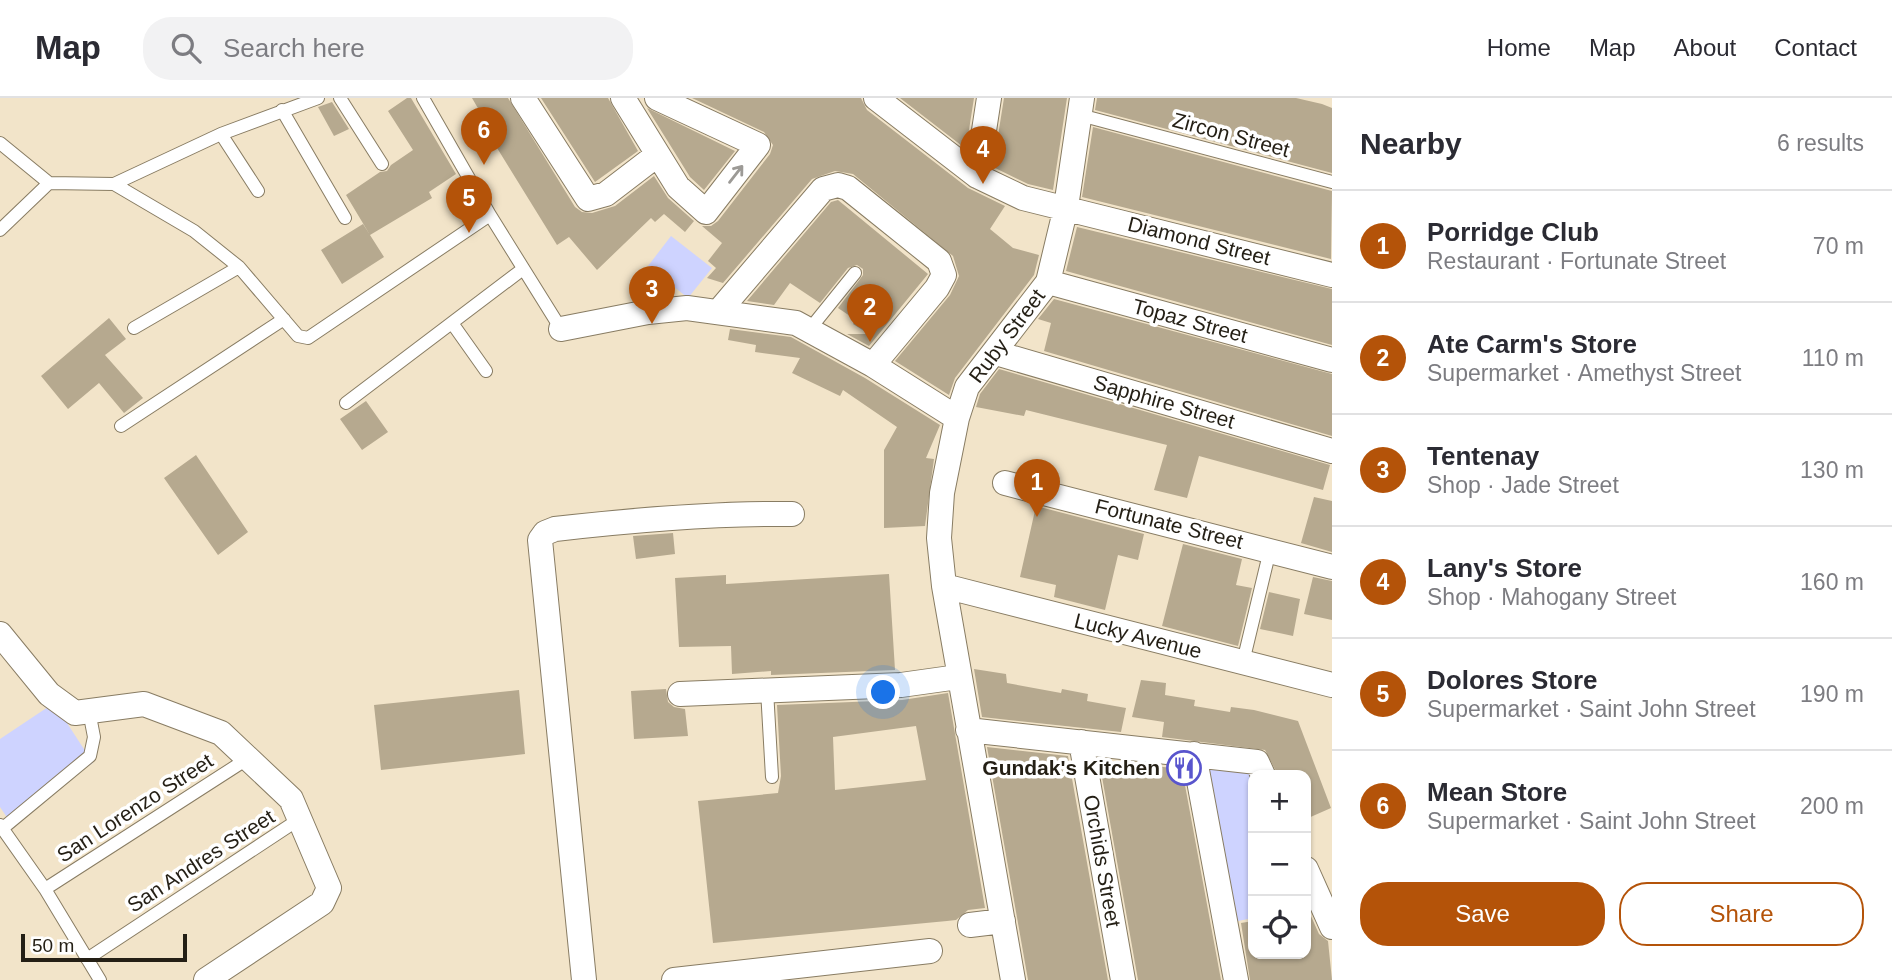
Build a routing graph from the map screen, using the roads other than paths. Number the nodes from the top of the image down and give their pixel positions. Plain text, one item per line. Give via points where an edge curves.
1 (318, 98) edge
2 (340, 98) edge
3 (423, 98) edge
4 (523, 98) edge
5 (623, 98) edge
6 (657, 98) edge
7 (989, 98) edge
8 (890, 102) edge
9 (1081, 106) edge
10 (282, 110) junction
11 (221, 134) junction
12 (0, 143) edge
13 (657, 156) junction
14 (382, 164) dead end
15 (977, 176) junction
16 (1332, 182) edge
17 (49, 183) junction
18 (114, 184) junction
19 (258, 191) dead end
20 (1066, 207) junction
21 (490, 215) junction
22 (345, 218) dead end
23 (0, 230) edge
24 (240, 267) junction
25 (523, 269) junction
26 (855, 273) dead end
27 (1332, 275) edge
28 (1048, 282) junction
29 (719, 311) junction
30 (284, 319) junction
31 (452, 323) junction
32 (134, 328) dead end
33 (561, 329) joint
34 (809, 330) junction
35 (996, 353) junction
36 (1332, 360) edge
37 (873, 365) junction
38 (486, 371) dead end
39 (346, 403) dead end
40 (957, 418) junction
41 (121, 426) dead end
42 (1332, 452) edge
43 (1005, 483) dead end
44 (792, 514) dead end
45 (1270, 550) junction
46 (1332, 567) edge
47 (944, 586) junction
48 (0, 635) edge
49 (8, 662) edge
50 (1242, 663) junction
51 (958, 677) junction
52 (1332, 685) edge
53 (767, 691) junction
54 (680, 694) dead end
55 (89, 711) junction
56 (968, 730) junction
57 (1081, 741) junction
58 (1194, 754) junction
59 (247, 759) junction
60 (1261, 770) edge
61 (772, 777) dead end
62 (301, 818) junction
63 (1, 826) edge
64 (1311, 880) edge
65 (45, 889) junction
66 (1003, 922) junction
67 (970, 925) dead end
68 (1332, 927) edge
69 (930, 951) dead end
70 (87, 959) junction
71 (100, 980) edge
72 (206, 980) edge
73 (584, 980) edge
74 (674, 980) edge
75 (1013, 980) edge
76 (1124, 980) edge
77 (1236, 980) edge

1 - 10 lane
2 - 14 lane
3 - 21 lane
4 - 13 street via 588,199 606,194
5 - 13 street
13 -> 6 street via 702,217 761,140
7 - 15 street
8 - 15 street, Diamond Street
9 - 16 lane, Zircon Street
9 - 20 street, Ruby Street
10 - 11 lane
10 - 22 lane
11 - 18 lane
11 - 19 lane
12 - 17 lane
15 - 20 street, Diamond Street via 1023,198
17 - 18 lane
17 - 23 lane
18 - 24 lane via 194,231
20 - 27 street, Diamond Street
20 - 28 street, Ruby Street
21 - 25 lane
21 - 30 lane via 308,338 298,337
24 - 30 lane
24 - 32 lane
25 - 31 lane
25 - 33 lane
26 - 34 lane
28 - 35 street, Ruby Street
28 - 36 street, Topaz Street
29 - 33 street via 648,312
29 - 34 street via 796,323
29 - 37 street via 823,189 838,184 939,261 944,275
30 - 41 lane
31 - 38 lane
31 - 39 lane
34 - 37 street
35 - 40 street, Ruby Street via 967,387
35 - 42 street, Sapphire Street
37 - 40 street
40 - 47 street, Ruby Street via 942,493 939,538
43 - 45 street, Fortunate Street
44 - 73 street via 647,518 555,529 540,540
45 - 46 street, Fortunate Street
45 - 50 lane
47 - 50 street, Lucky Avenue
47 - 51 street, Ruby Street
48 - 49 street
49 - 55 street via 75,713
50 - 52 street, Lucky Avenue
51 - 53 street via 901,685
51 - 56 street, Ruby Street
53 - 54 street
53 - 61 lane
55 - 59 street via 145,704 171,711 221,733
55 - 63 lane via 94,737 90,756
56 - 57 street
56 - 66 street, Ruby Street
57 - 58 street
57 - 76 street, Orchids Street
58 - 60 street via 1257,762
58 - 77 street
59 - 62 street via 291,799
59 - 65 lane, San Lorenzo Street
62 - 70 lane, San Andres Street
62 - 72 street via 329,888 322,903
63 - 65 lane
64 - 68 street
65 - 70 lane
66 - 67 street
66 - 75 street, Ruby Street
69 - 74 street
70 - 71 lane

